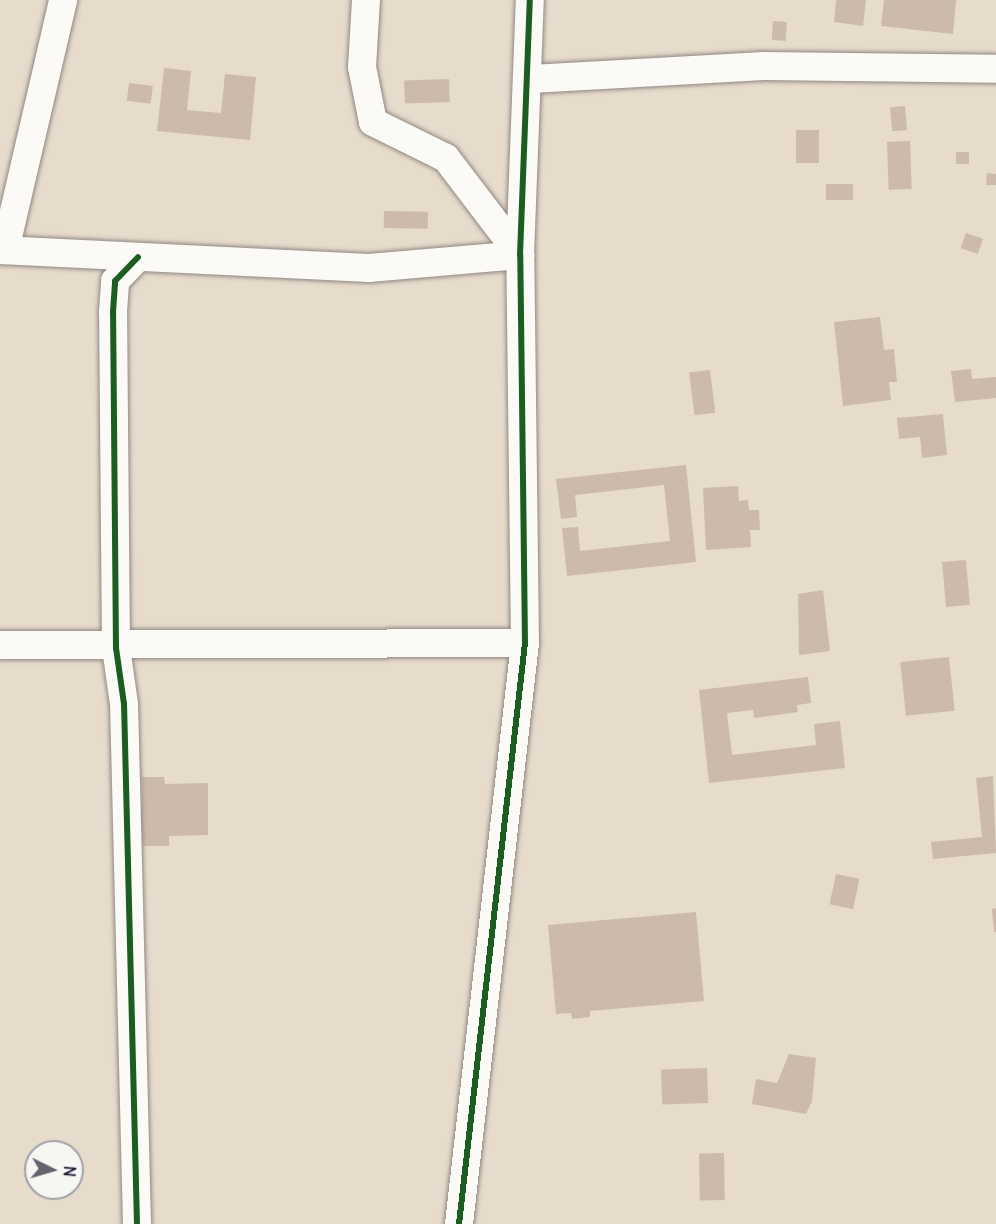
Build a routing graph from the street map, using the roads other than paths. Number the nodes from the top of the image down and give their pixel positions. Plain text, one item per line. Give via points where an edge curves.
1 (63, 0) edge
2 (366, 0) edge
3 (530, 0) edge
4 (996, 69) edge
5 (531, 79) junction
6 (3, 250) edge
7 (520, 255) junction
8 (138, 257) junction
9 (525, 643) junction
10 (0, 645) edge
11 (116, 648) junction
12 (137, 1224) edge
13 (459, 1224) edge

1 - 6 street
2 - 7 street via 362,66 373,122 446,158
3 - 5 street
4 - 5 street via 764,66
5 - 7 street
6 - 8 street
7 - 8 street via 369,268
7 - 9 street
8 - 11 street via 115,281 112,312
9 - 11 street
9 - 13 street
10 - 11 street
11 - 12 street via 124,704

